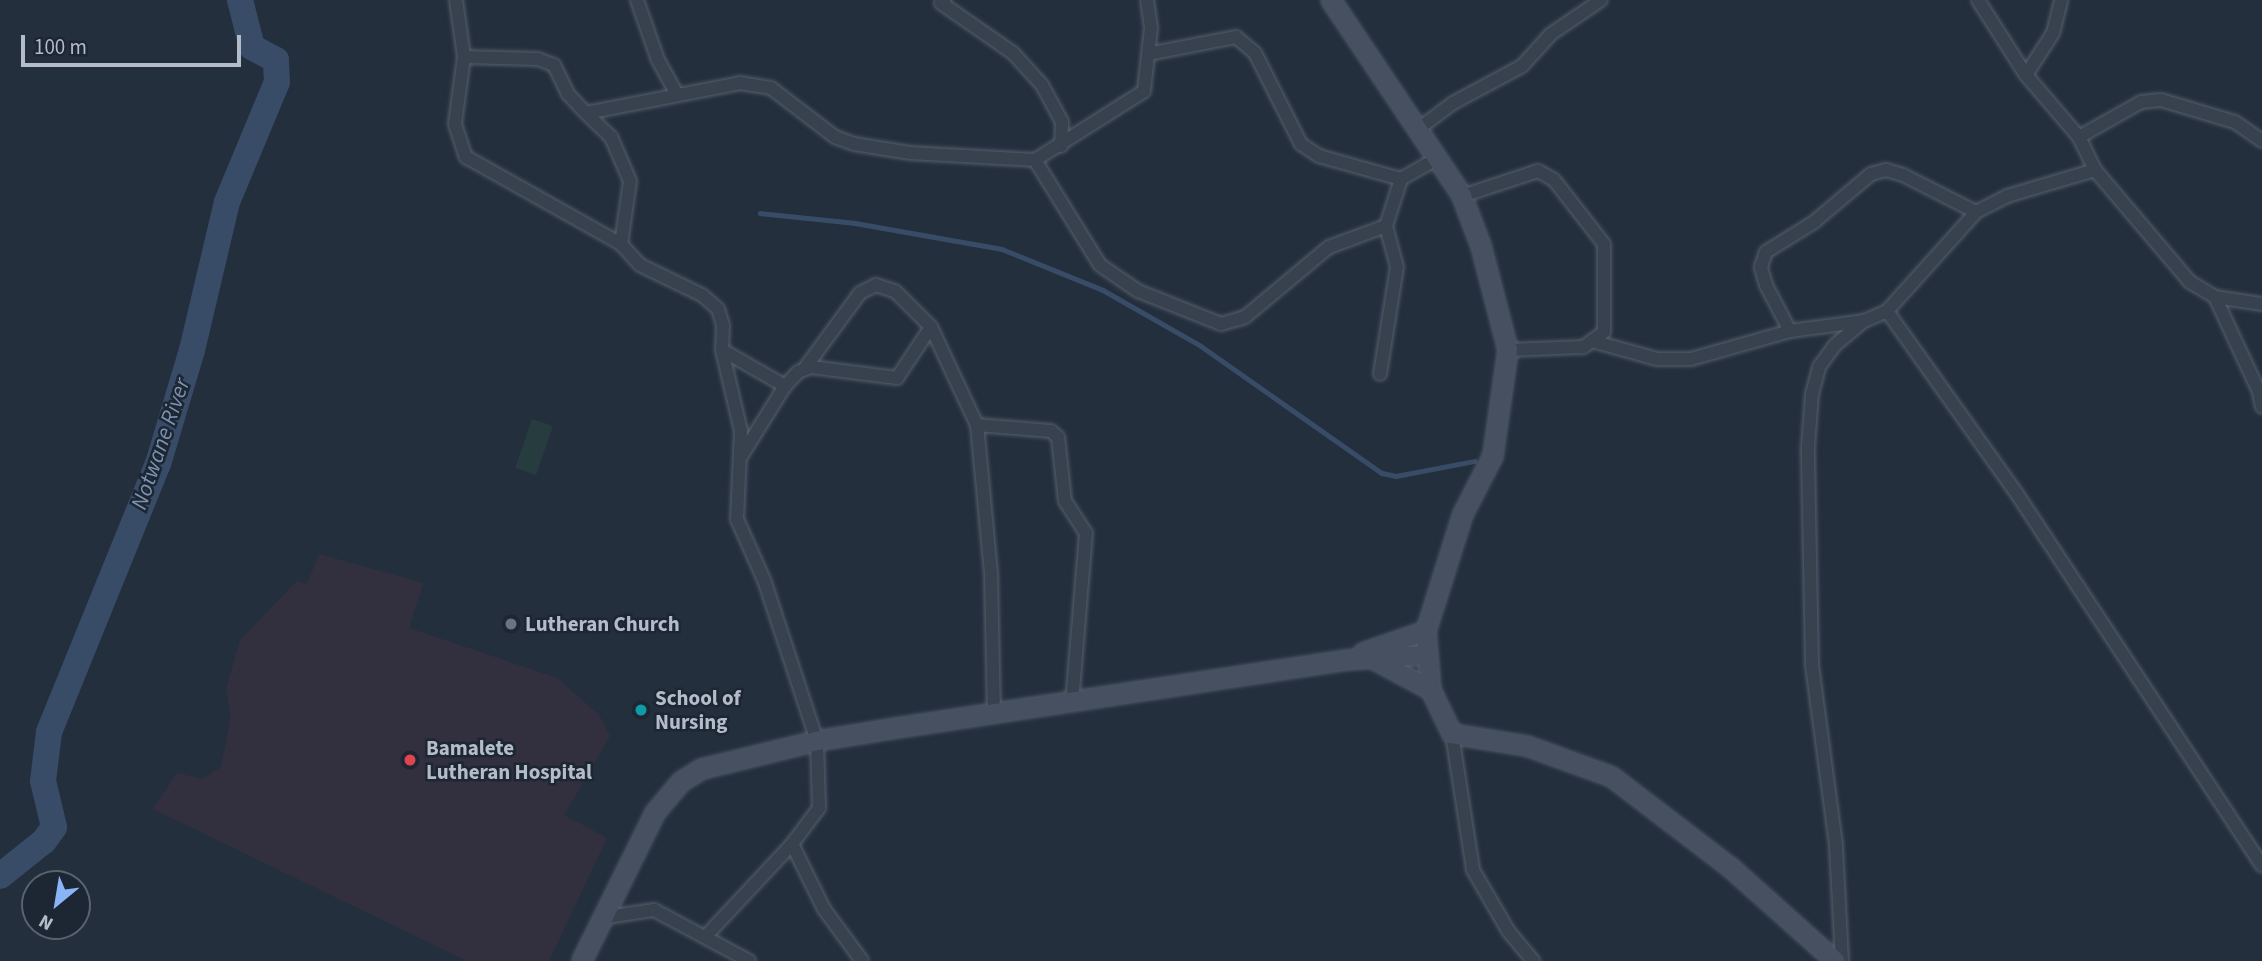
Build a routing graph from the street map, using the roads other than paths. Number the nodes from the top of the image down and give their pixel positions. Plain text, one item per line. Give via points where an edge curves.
1 (456, 0) edge
2 (637, 0) edge
3 (1147, 0) edge
4 (1331, 0) edge
5 (1601, 0) edge
6 (2061, 0) edge
7 (941, 1) edge
8 (1976, 2) edge
9 (1148, 54) junction
10 (464, 57) junction
11 (2026, 75) junction
12 (676, 92) junction
13 (586, 113) junction
14 (1417, 130) junction
15 (2079, 137) junction
16 (2262, 141) edge
17 (1061, 146) junction
18 (1436, 159) junction
19 (1035, 160) junction
20 (2095, 170) junction
21 (1401, 179) junction
22 (1462, 196) junction
23 (1976, 212) junction
24 (1386, 226) junction
25 (621, 244) junction
26 (2215, 297) junction
27 (2262, 304) edge
28 (1887, 311) junction
29 (1864, 321) junction
30 (932, 327) junction
31 (1790, 331) junction
32 (1592, 341) junction
33 (722, 350) junction
34 (1508, 350) junction
35 (805, 368) junction
36 (1380, 374) dead end
37 (785, 386) junction
38 (2262, 407) edge
39 (977, 425) junction
40 (743, 455) junction
41 (1426, 631) junction
42 (1426, 655) junction
43 (1365, 659) junction
44 (1346, 660) junction
45 (1432, 691) junction
46 (1072, 703) junction
47 (994, 714) junction
48 (1452, 734) junction
49 (817, 741) junction
50 (792, 844) junction
51 (2262, 865) edge
52 (601, 918) junction
53 (706, 936) junction
54 (582, 961) edge
55 (749, 961) edge
56 (862, 961) edge
57 (1533, 961) edge
58 (1835, 961) edge
59 (1842, 961) edge

1 - 10 street
2 - 12 street via 658,60
3 - 9 street
4 - 14 street
5 - 14 street via 1551,34 1522,65 1453,103
6 - 11 street via 2053,33
7 - 17 street via 1013,53 1042,85 1062,122
8 - 11 street
9 - 17 street via 1140,96
9 - 21 street via 1230,37 1244,40 1301,144 1336,164
10 - 13 street via 538,59 554,65 568,94
10 - 25 street via 455,124 466,157
11 - 15 street
12 - 13 street
12 - 19 street via 740,83 771,88 835,137 854,144 910,153
13 - 25 street via 611,137 630,181
14 - 18 street
15 - 16 street via 2141,102 2161,100 2235,122
15 - 20 street
17 - 19 street
18 - 21 street
18 - 22 street
19 - 24 street via 1100,265 1138,291 1221,324 1245,317 1329,247
20 - 23 street via 2007,196
20 - 26 street via 2190,282
21 - 24 street
22 - 32 street via 1538,171 1554,180 1604,244 1604,332
22 - 34 street via 1481,246
23 - 28 street
23 - 31 street via 1903,175 1886,170 1871,174 1814,222 1766,252 1761,267 1766,285
24 - 36 street via 1397,267
25 - 33 street via 640,265 702,295 718,309
26 - 27 street
26 - 38 street
28 - 29 street
28 - 51 street via 2017,494
29 - 31 street
29 - 59 street via 1835,345 1819,367 1808,447 1812,665 1836,845
30 - 35 street via 897,378
30 - 35 street via 894,291 876,285 860,293
30 - 39 street
31 - 32 street via 1674,361
32 - 34 street via 1583,346
33 - 37 street
33 - 40 street
34 - 41 street via 1493,456 1463,514
35 - 37 street
37 - 40 street
39 - 46 street via 1051,431 1058,437 1065,501 1086,533
39 - 47 street via 991,573
40 - 49 street via 737,519 764,580
41 - 42 street
41 - 44 street
42 - 43 street
42 - 45 street
43 - 44 street
43 - 45 street via 1398,669
44 - 46 street
45 - 48 street
46 - 47 street
47 - 49 street
48 - 57 street via 1473,870 1509,932
48 - 58 street via 1527,746 1612,777 1731,868
49 - 50 street via 819,808
49 - 52 street via 702,769 681,782 655,813
50 - 53 street
50 - 56 street via 824,909
52 - 53 street via 654,910
52 - 54 street
53 - 55 street

